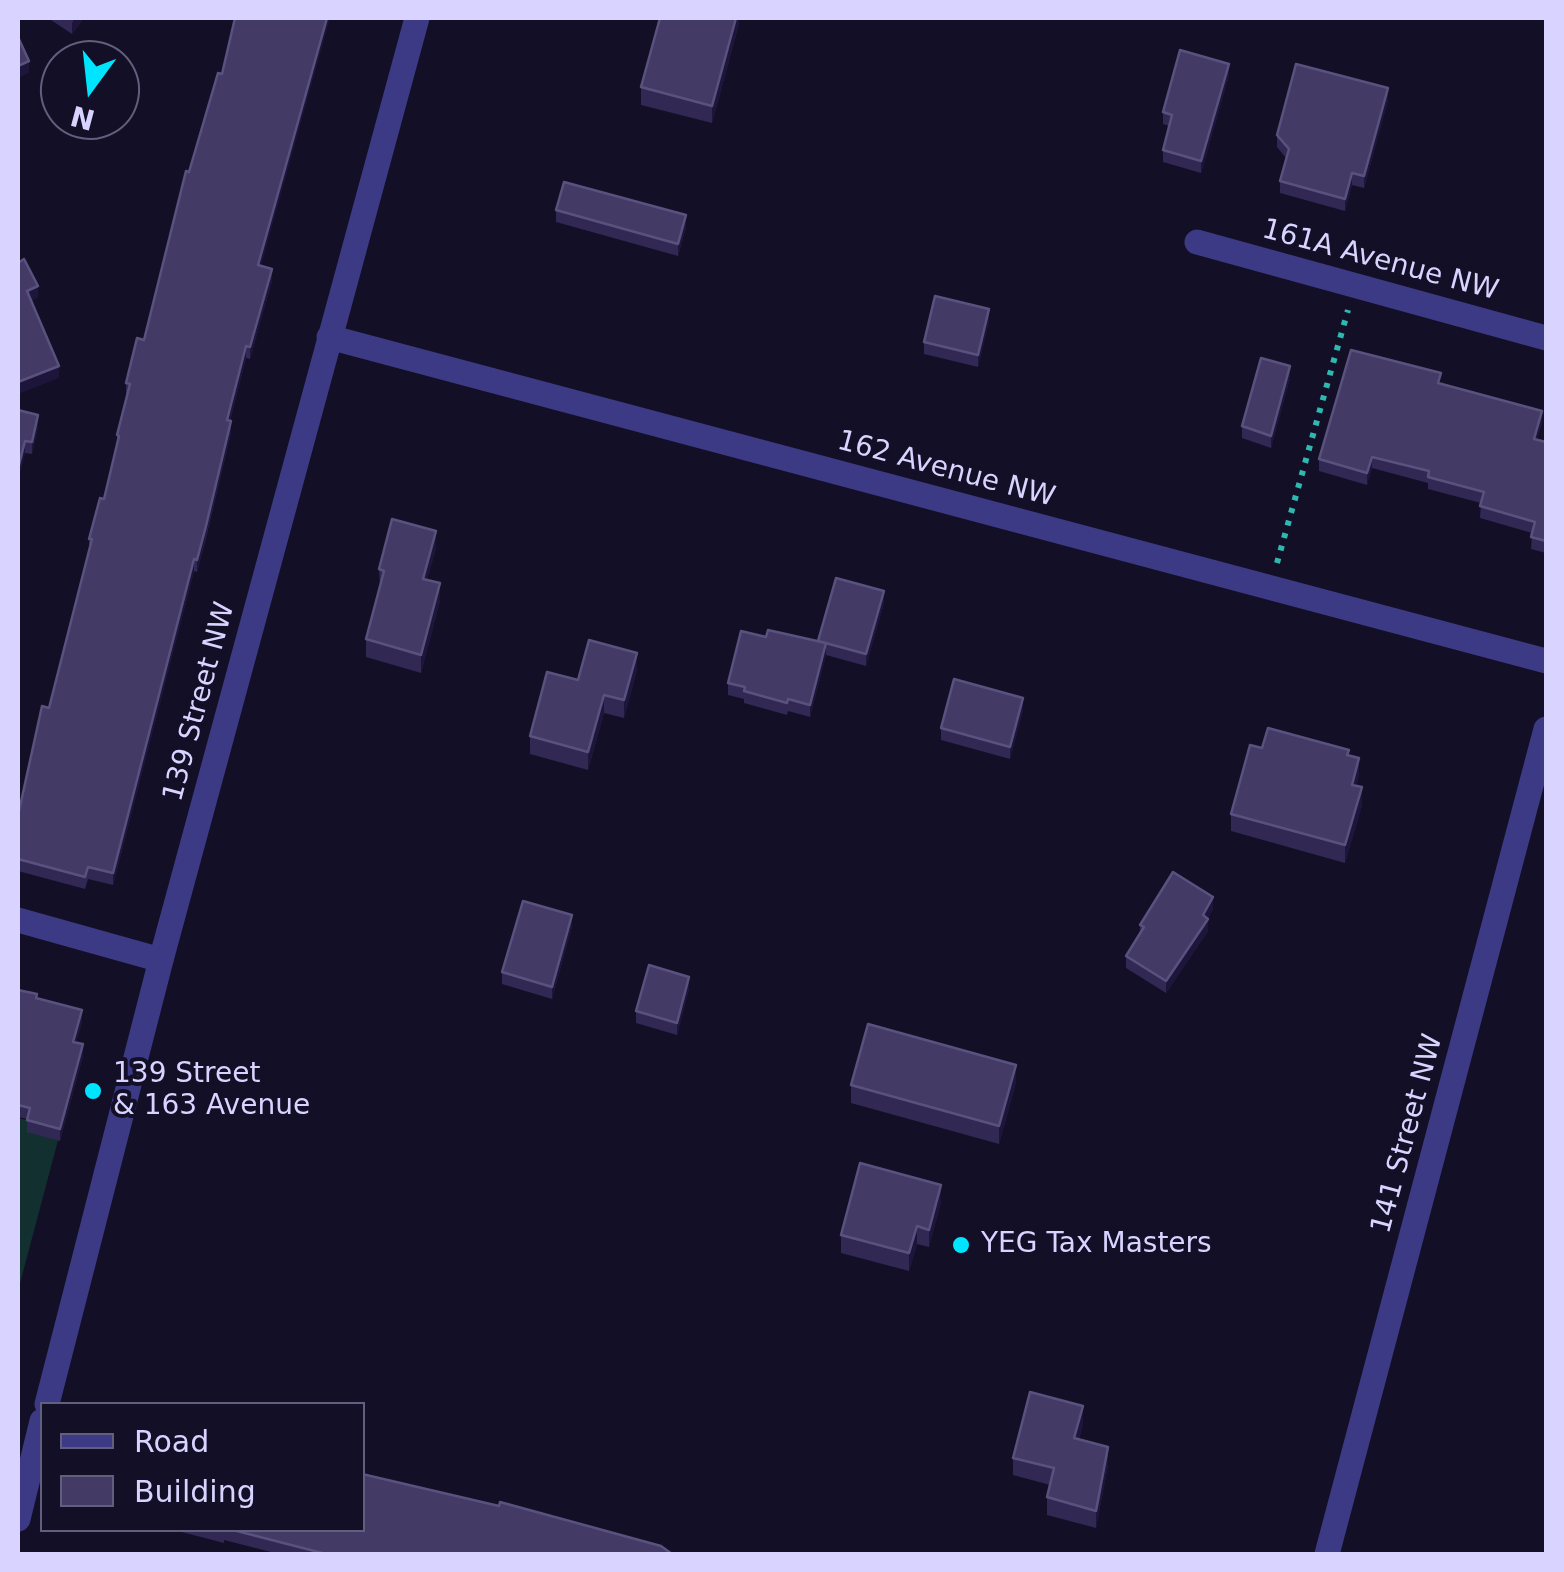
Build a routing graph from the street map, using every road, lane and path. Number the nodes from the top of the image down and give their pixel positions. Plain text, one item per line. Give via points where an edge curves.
1 (417, 18) edge
2 (1197, 242) dead end
3 (1355, 285) junction
4 (329, 337) junction
5 (1546, 338) edge
6 (1270, 588) junction
7 (1546, 661) edge
8 (1546, 729) edge
9 (18, 920) edge
10 (161, 960) junction
11 (48, 1402) edge
12 (40, 1430) edge
13 (18, 1519) edge
14 (1327, 1554) edge

1 - 4 street, 139 Street NW
2 - 3 street, 161A Avenue NW
3 - 5 street, 161A Avenue NW
3 - 6 path
4 - 6 street, 162 Avenue NW
4 - 10 street, 139 Street NW
6 - 7 street, 162 Avenue NW
8 - 14 street, 141 Street NW
9 - 10 street
10 - 11 street, 139 Street NW
12 - 13 street

